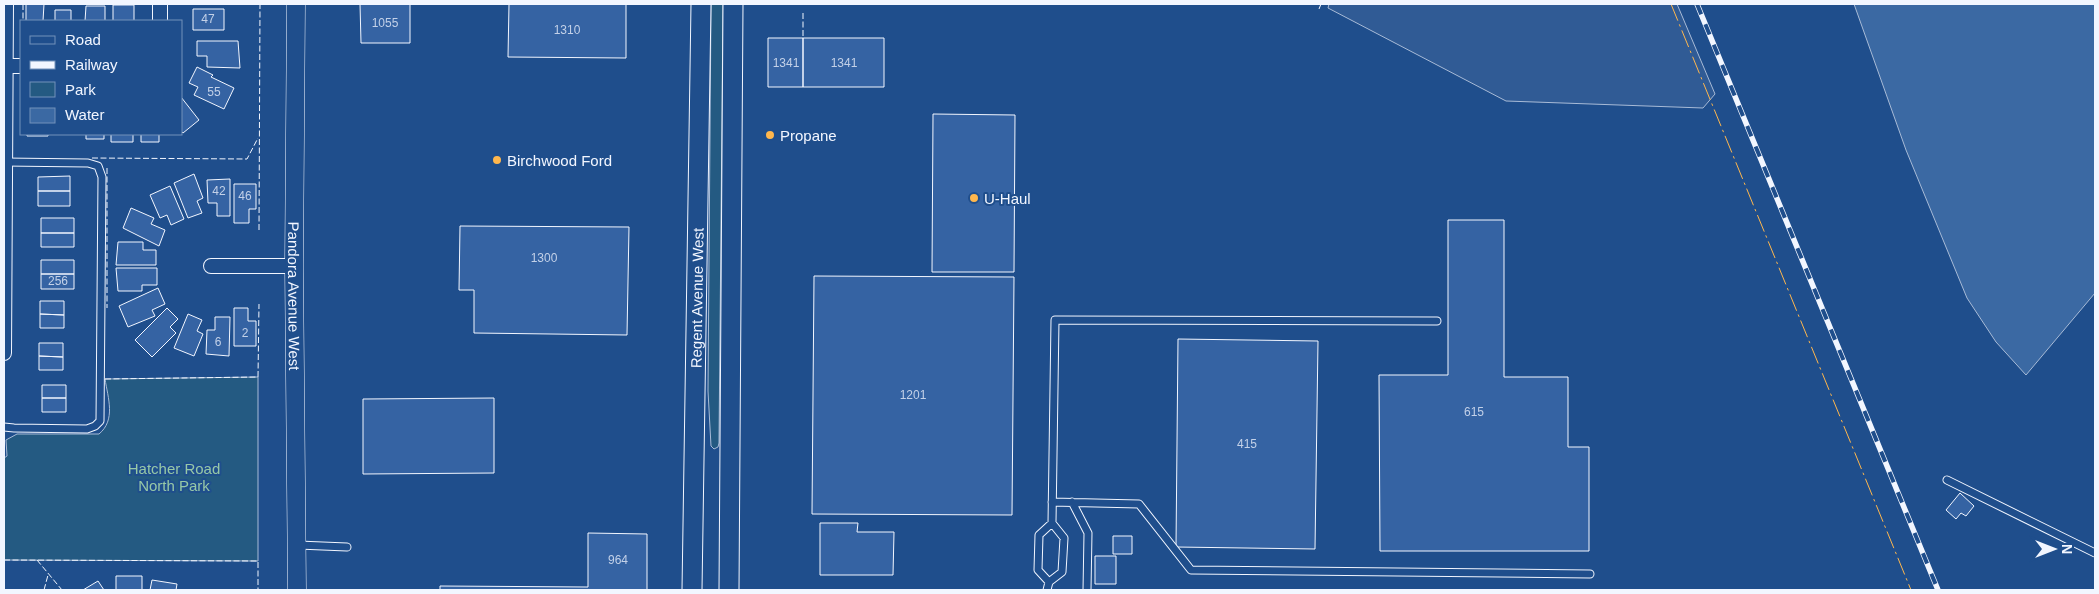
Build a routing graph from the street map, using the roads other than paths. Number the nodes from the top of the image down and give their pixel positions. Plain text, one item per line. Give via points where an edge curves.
1 (6, 4) edge
2 (160, 4) edge
3 (296, 4) edge
4 (701, 4) edge
5 (733, 4) edge
6 (160, 20) edge
7 (5, 66) edge
8 (20, 66) edge
9 (5, 162) edge
10 (4, 260) edge
11 (211, 266) dead end
12 (294, 266) junction
13 (1437, 321) dead end
14 (4, 354) edge
15 (4, 427) edge
16 (1947, 480) dead end
17 (1052, 502) junction
18 (1072, 502) junction
19 (1052, 523) junction
20 (297, 544) junction
21 (347, 547) dead end
22 (2095, 554) edge
23 (1590, 574) dead end
24 (1049, 582) junction
25 (297, 590) edge
26 (692, 590) edge
27 (729, 590) edge
28 (1047, 590) edge
29 (1087, 590) edge

1 - 7 street
2 - 6 street
3 - 12 street, Pandora Avenue West
4 - 26 main road, Regent Avenue West
5 - 27 main road
7 - 8 street
7 - 9 street
9 - 10 street
9 - 15 lane via 88,163 98,166 102,177 100,421 87,429
10 - 14 street
11 - 12 street
12 - 20 street, Pandora Avenue West
13 - 17 lane via 1055,320
16 - 22 lane
17 - 18 lane
17 - 19 lane
18 - 23 lane via 1139,504 1191,570
18 - 29 lane via 1088,533
19 - 24 lane via 1064,538 1062,572
19 - 24 lane via 1038,535 1038,570
20 - 21 lane
20 - 25 street, Pandora Avenue West
24 - 28 lane

